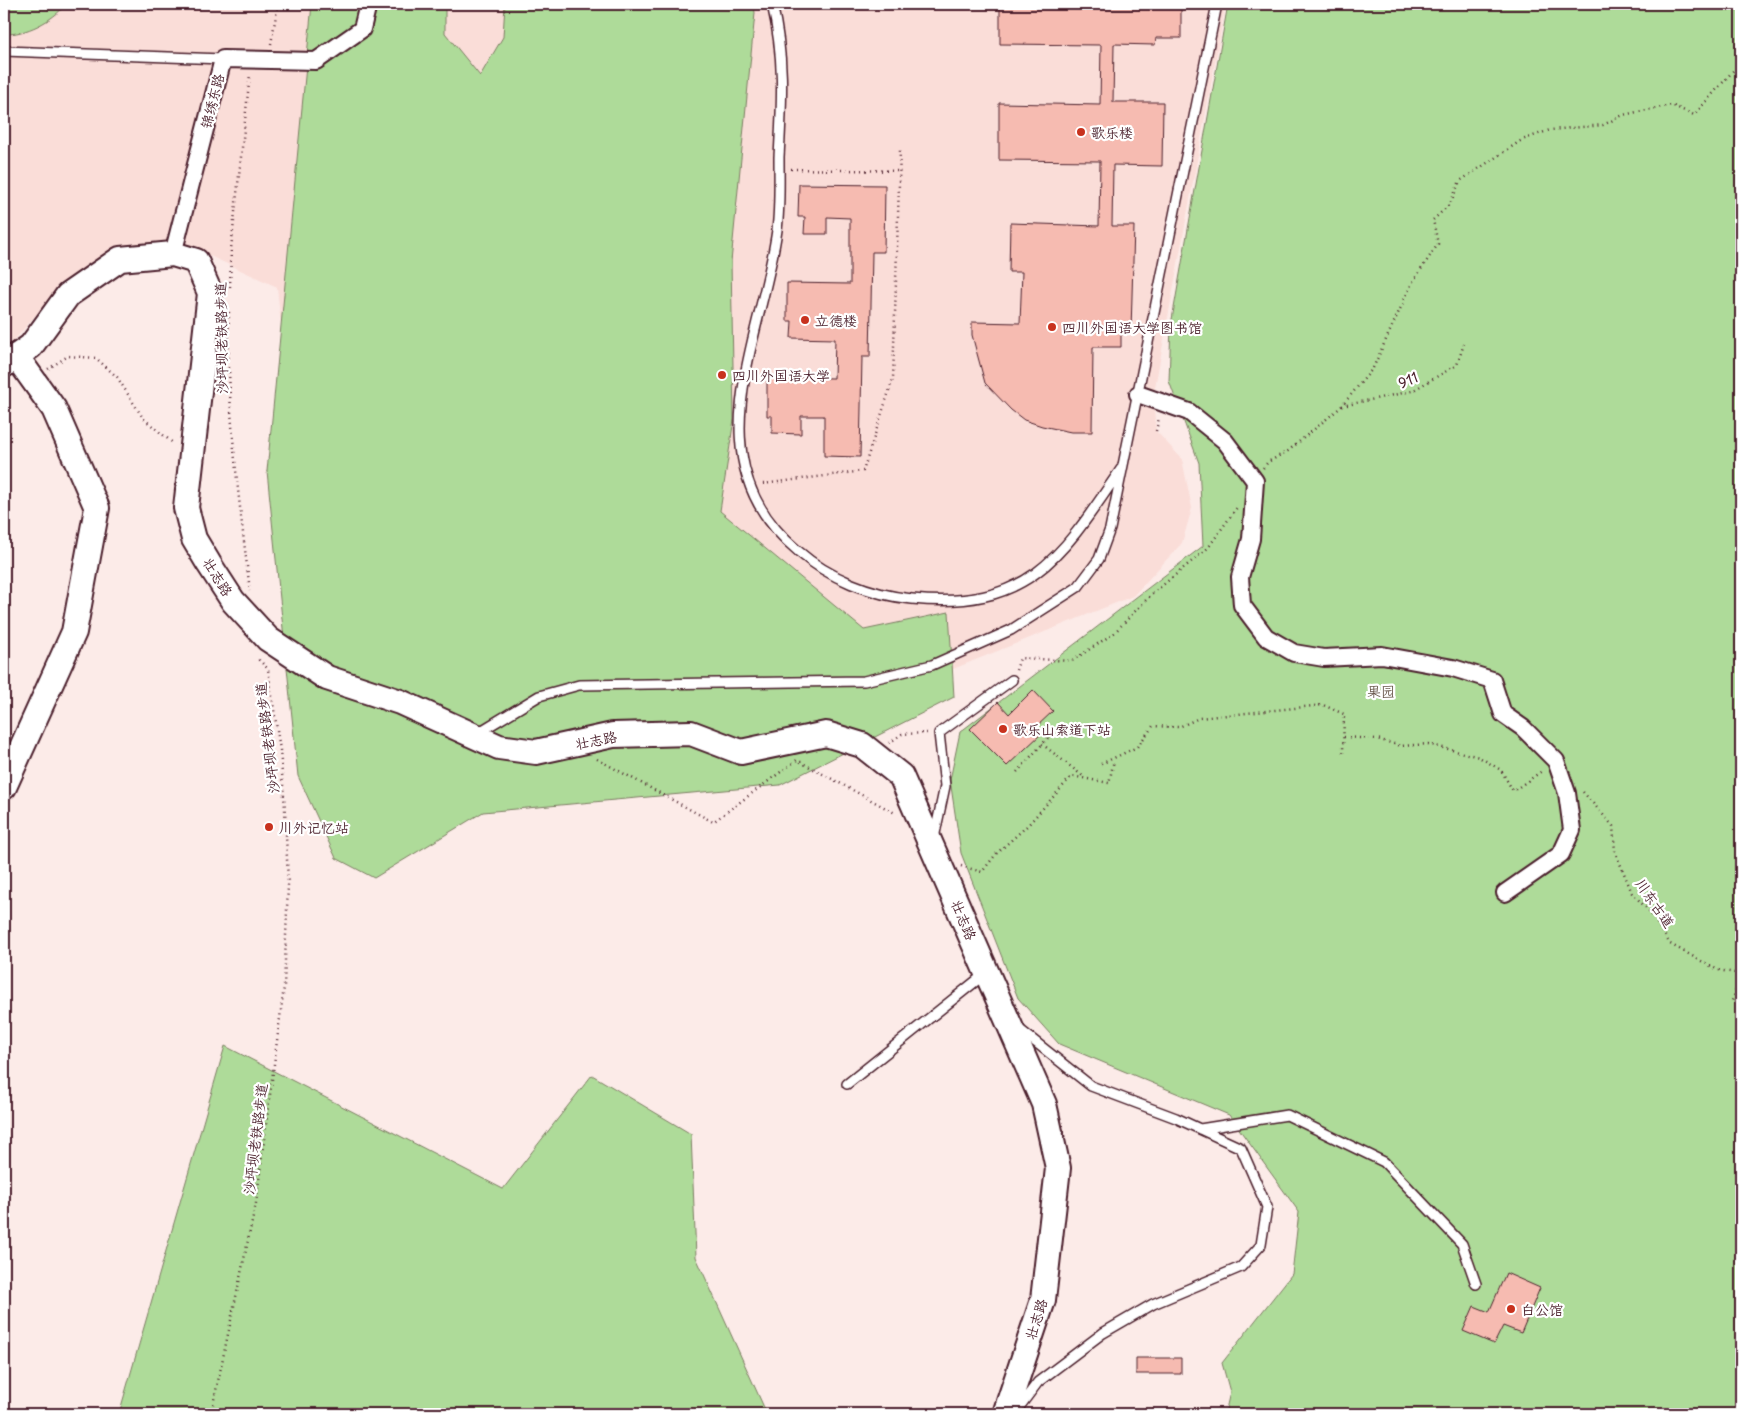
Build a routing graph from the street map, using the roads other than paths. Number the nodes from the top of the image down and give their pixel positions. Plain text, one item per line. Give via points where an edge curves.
1 (368, 4) edge
2 (772, 4) edge
3 (1217, 4) edge
4 (4, 51) edge
5 (223, 59) junction
6 (173, 254) junction
7 (10, 361) edge
8 (1138, 394) junction
9 (1124, 465) junction
10 (1012, 680) road end
11 (474, 736) junction
12 (4, 787) edge
13 (932, 847) junction
14 (1506, 893) dead end
15 (987, 973) junction
16 (1007, 1019) junction
17 (847, 1084) dead end
18 (1200, 1129) junction
19 (1476, 1284) dead end
20 (1005, 1414) edge
21 (1013, 1414) edge

1 - 5 street, 锦绣东路 via 362,29 316,62
2 - 9 lane via 783,71 777,228 745,365 742,393 741,446 750,486 762,513 781,537 835,576 894,598 965,601 1019,586 1042,570 1062,552
3 - 8 lane
4 - 5 lane
5 - 6 street, 锦绣东路
6 - 7 street, 壮志路 via 120,259 68,295 31,346
6 - 11 street, 壮志路 via 196,261 210,293 186,508 194,539 233,601 268,638 327,678 400,702
7 - 12 street via 54,409 97,508 74,632
8 - 9 lane
8 - 14 street via 1189,412 1225,441 1255,481 1251,539 1240,577 1242,605 1266,637 1294,653 1324,658 1382,656 1453,668 1492,680 1504,714 1524,728 1556,761 1567,793 1572,830 1561,854
9 - 11 lane via 1110,529 1099,559 1078,587 1011,630 932,665 864,680 579,685 539,696
10 - 13 lane via 939,733 945,786
11 - 13 street, 壮志路 via 499,747 536,752 613,735 691,733 741,752 826,734 862,745 901,776
13 - 15 street, 壮志路
15 - 16 street, 壮志路
15 - 17 lane
16 - 18 lane via 1091,1086
16 - 20 street, 壮志路 via 1044,1104 1058,1168 1042,1300
18 - 19 lane via 1287,1116 1384,1162 1462,1244
18 - 21 lane via 1241,1148 1267,1207 1261,1245 1241,1267 1153,1304 1103,1333 1038,1382

